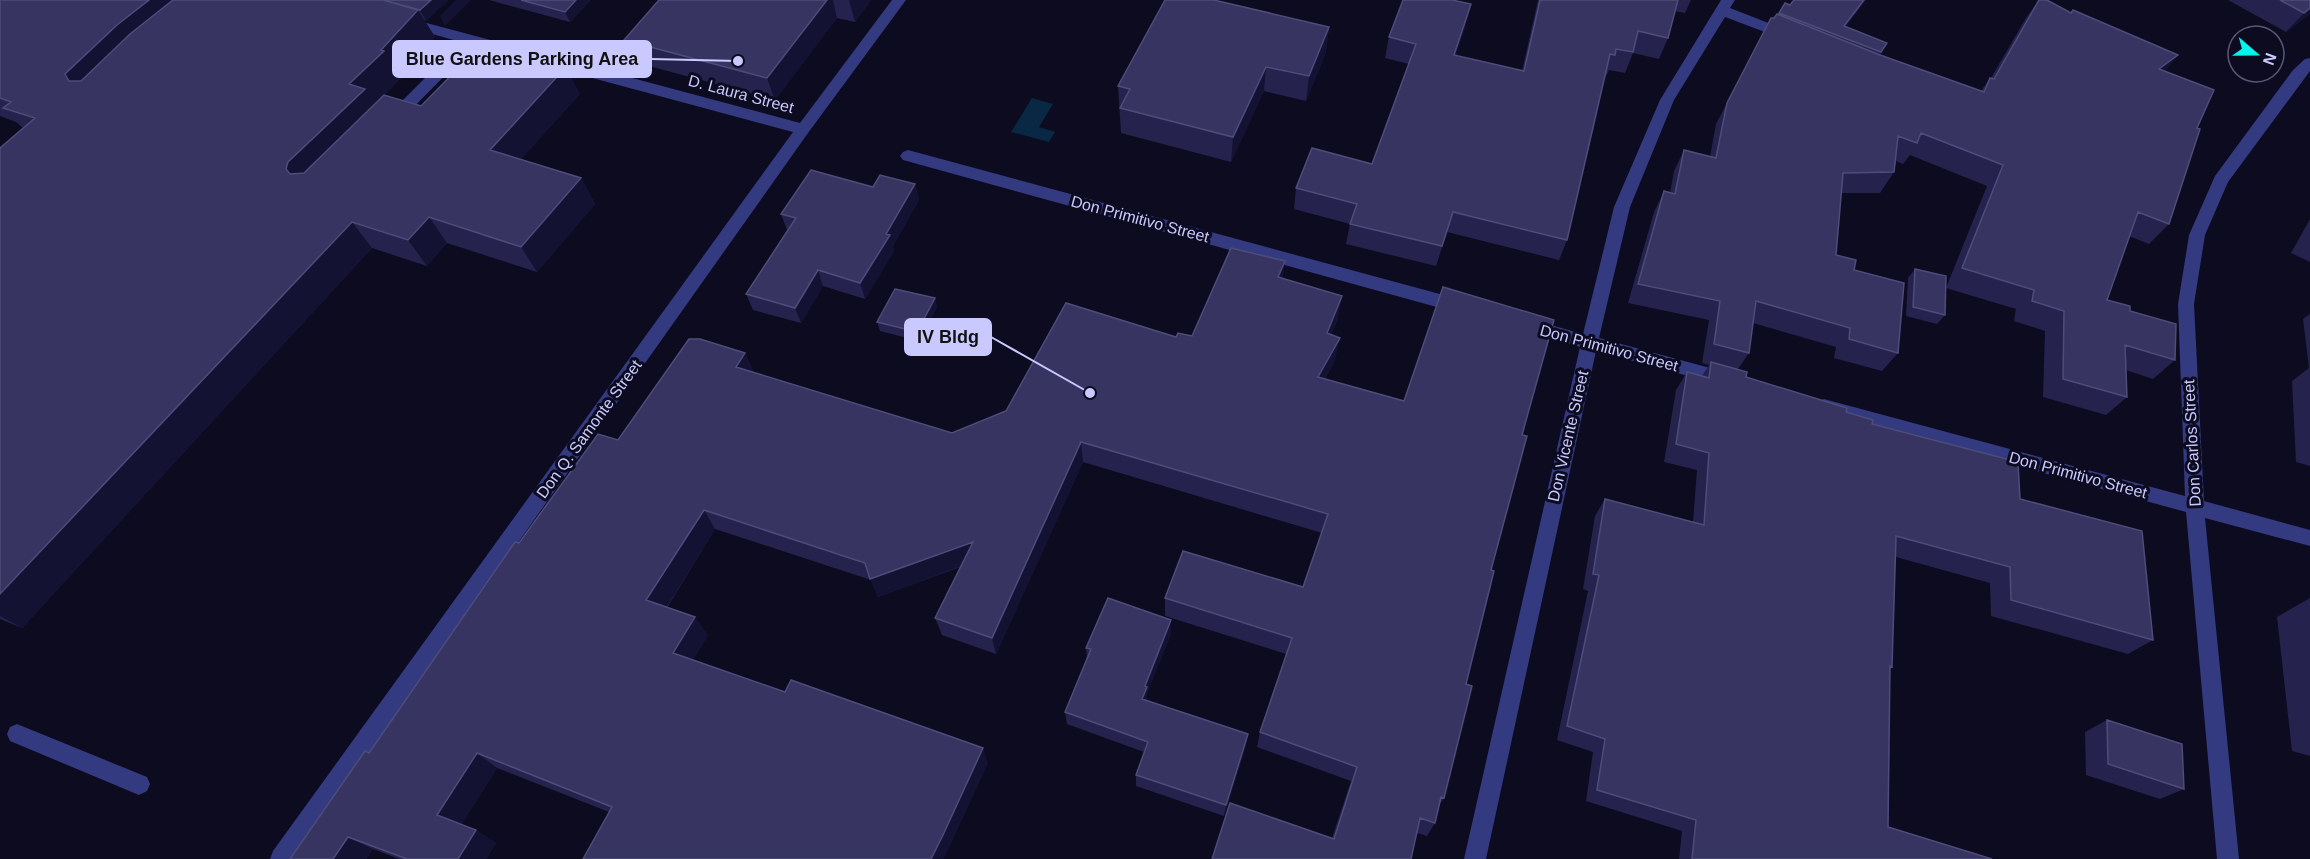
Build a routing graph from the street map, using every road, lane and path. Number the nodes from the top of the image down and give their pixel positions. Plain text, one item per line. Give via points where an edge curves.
1 (899, 0) edge
2 (1724, 5) edge
3 (444, 15) dead end
4 (396, 20) edge
5 (430, 30) junction
6 (471, 40) junction
7 (1803, 42) edge
8 (2310, 63) edge
9 (803, 129) junction
10 (382, 130) edge
11 (908, 156) dead end
12 (1479, 311) edge
13 (1512, 321) edge
14 (1589, 343) junction
15 (1739, 383) edge
16 (1809, 402) edge
17 (2195, 508) junction
18 (2310, 538) edge
19 (17, 734) dead end
20 (139, 784) dead end
21 (281, 859) edge
22 (1475, 859) edge
23 (2228, 859) edge

1 - 9 street, Don Q. Samonte Street
2 - 7 street
2 - 14 street, Don Vicente Street via 1667,100 1622,207
3 - 5 street
4 - 5 street, D. Laura Street
5 - 6 street, D. Laura Street
6 - 9 street, D. Laura Street
6 - 10 street
8 - 17 street, Don Carlos Street via 2221,180 2197,235 2186,304
9 - 21 street, Don Q. Samonte Street
11 - 12 street, Don Primitivo Street
13 - 14 street, Don Primitivo Street
14 - 15 street, Don Primitivo Street
14 - 22 street, Don Vicente Street
16 - 17 street, Don Primitivo Street
17 - 18 street, Don Primitivo Street
17 - 23 street, Don Carlos Street
19 - 20 street

